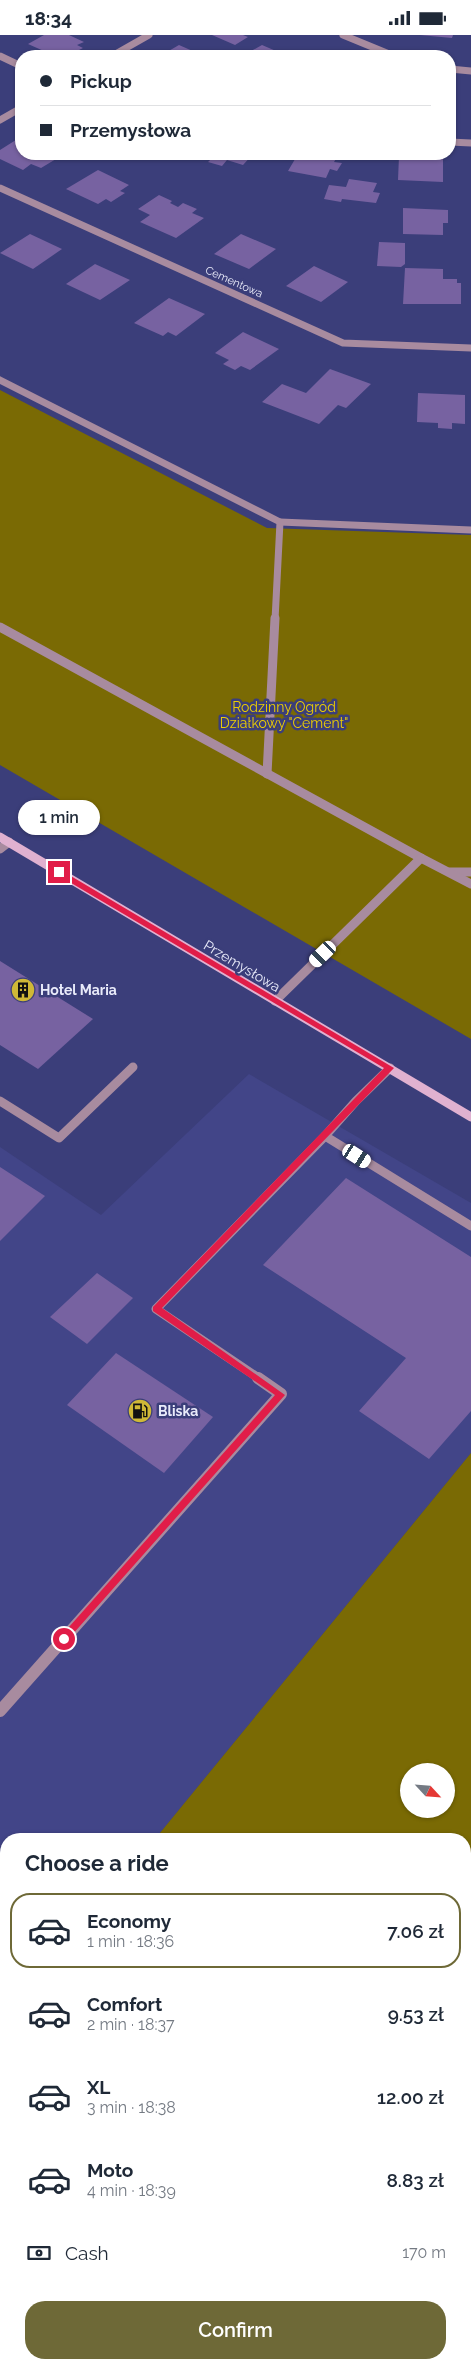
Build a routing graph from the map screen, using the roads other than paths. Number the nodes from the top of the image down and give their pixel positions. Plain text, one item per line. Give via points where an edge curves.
1 (149, 35) edge
2 (343, 35) edge
3 (123, 50) edge
4 (379, 50) edge
5 (0, 56) edge
6 (15, 63) edge
7 (456, 70) edge
8 (471, 71) edge
9 (15, 111) edge
10 (0, 120) edge
11 (456, 142) edge
12 (471, 143) edge
13 (0, 188) edge
14 (471, 347) edge
15 (0, 379) edge
16 (280, 522) junction
17 (471, 530) edge
18 (0, 627) edge
19 (268, 774) junction
20 (0, 837) edge
21 (9, 842) junction
22 (0, 849) edge
23 (422, 858) junction
24 (448, 872) junction
25 (471, 872) edge
26 (471, 885) edge
27 (275, 1001) junction
28 (134, 1067) dead end
29 (390, 1068) junction
30 (0, 1101) edge
31 (471, 1117) edge
32 (325, 1136) junction
33 (471, 1226) edge
34 (0, 1711) edge

1 - 3 street
2 - 4 street
5 - 6 street
7 - 8 street
9 - 10 street
11 - 12 street
13 - 14 street, Cementowa via 343,343
15 - 16 street
16 - 17 street
16 - 19 street
18 - 19 street
19 - 23 street
20 - 21 main road, Przemysłowa
21 - 22 street
21 - 27 main road, Przemysłowa
23 - 24 street
23 - 27 street
24 - 25 street
24 - 26 street
27 - 29 main road, Przemysłowa
28 - 30 street via 58,1138
29 - 31 main road, Przemysłowa
29 - 32 street
32 - 33 street
32 - 34 street via 156,1309 281,1395

